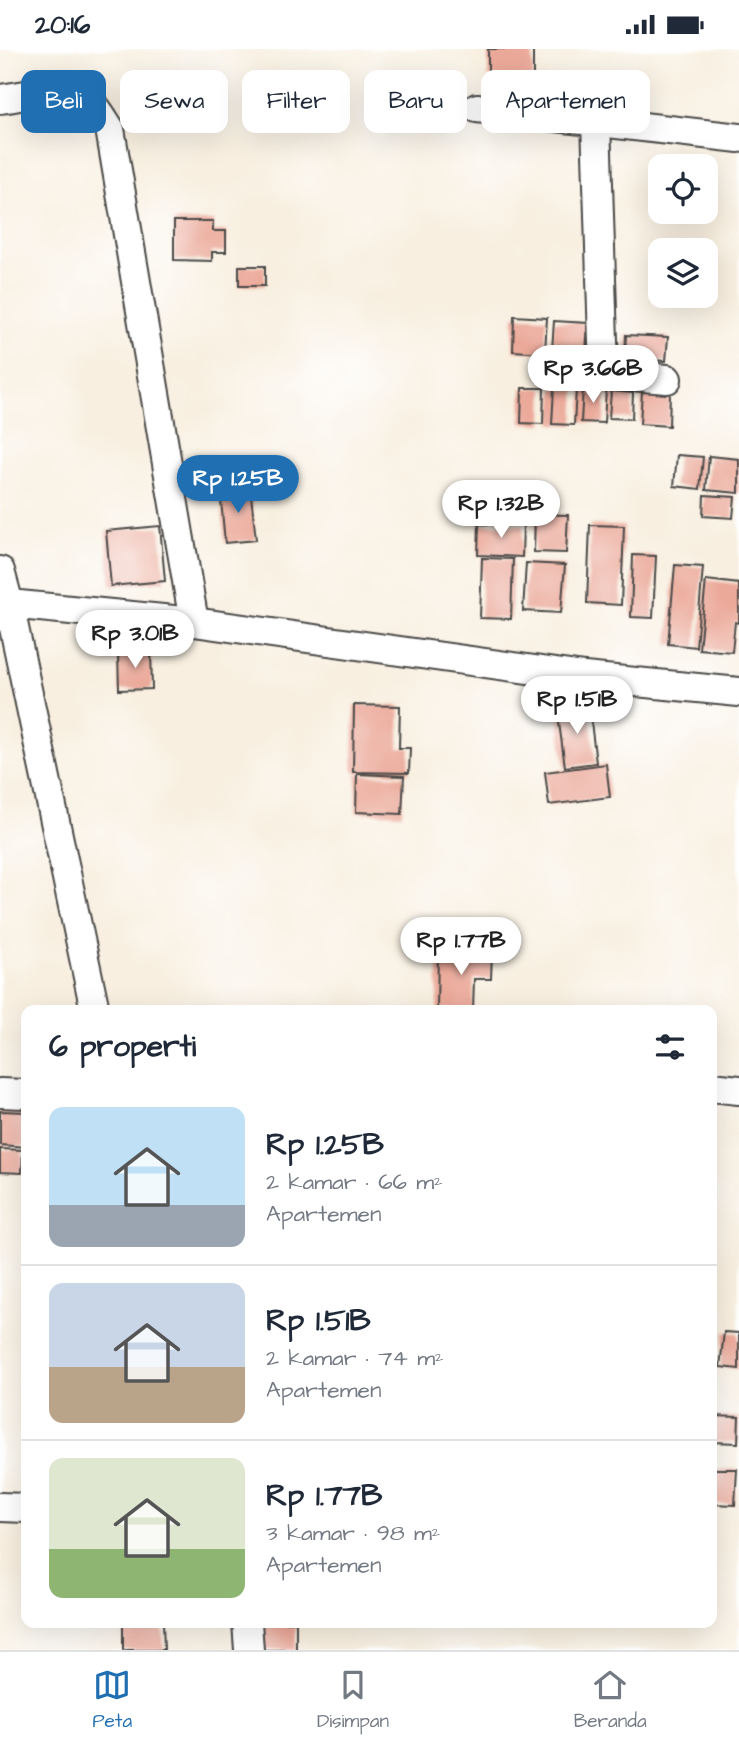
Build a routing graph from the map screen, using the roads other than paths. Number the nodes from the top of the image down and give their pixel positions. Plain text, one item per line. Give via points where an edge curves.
1 (0, 99) edge
2 (477, 108) dead end
3 (481, 108) edge
4 (650, 127) edge
5 (596, 133) edge
6 (739, 138) edge
7 (547, 369) dead end
8 (604, 373) junction
9 (667, 379) dead end
10 (0, 571) edge
11 (9, 604) junction
12 (194, 622) junction
13 (739, 692) edge
14 (94, 1005) edge
15 (717, 1088) edge
16 (739, 1090) edge
17 (0, 1093) edge
18 (21, 1094) edge
19 (0, 1507) edge
20 (21, 1508) edge
21 (247, 1628) edge
22 (249, 1650) edge

1 - 12 street via 55,92 79,94 98,110 110,129
2 - 3 street
4 - 6 street
5 - 8 street
7 - 8 street
8 - 9 street
10 - 11 street
11 - 12 street
11 - 14 street
12 - 13 street via 584,677
15 - 16 street
17 - 18 street
19 - 20 street
21 - 22 street

